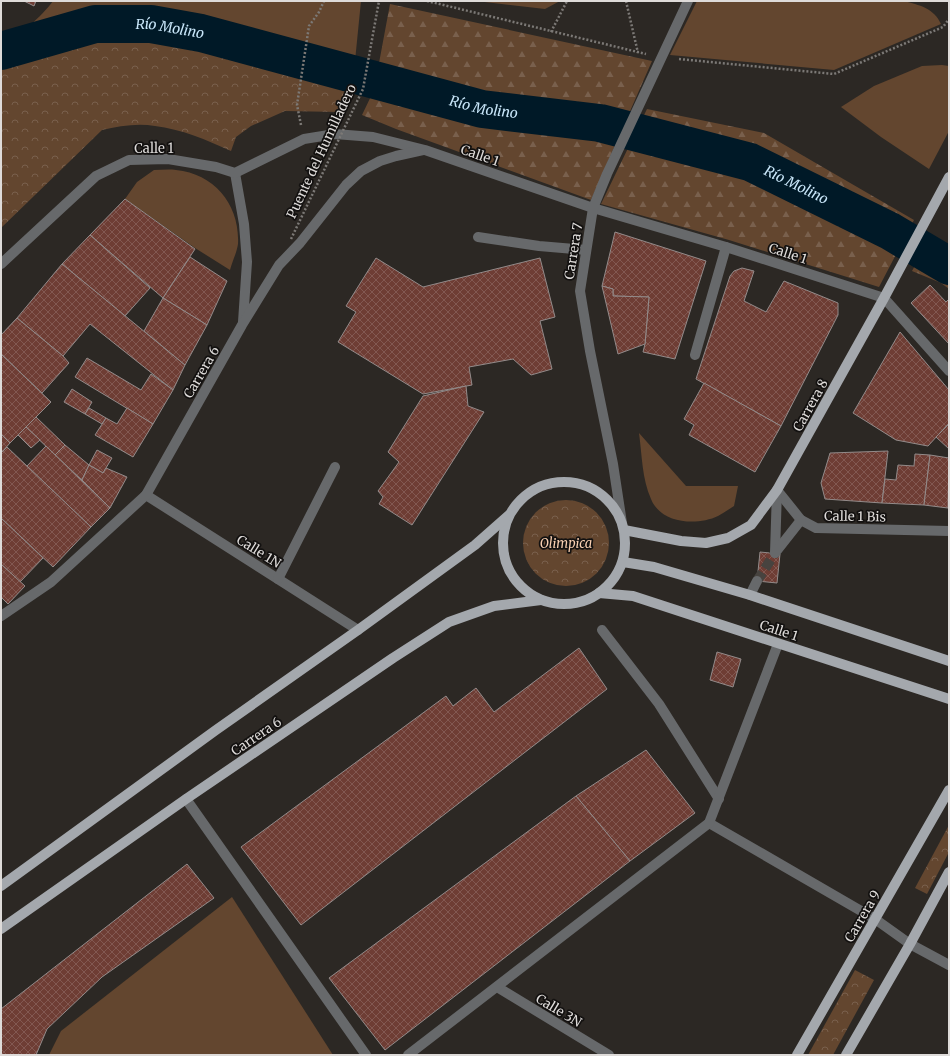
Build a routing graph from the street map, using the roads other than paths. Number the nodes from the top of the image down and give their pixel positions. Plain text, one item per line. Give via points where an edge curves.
1 (688, 1) edge
2 (425, 150) junction
3 (235, 173) junction
4 (949, 177) edge
5 (593, 208) junction
6 (478, 237) dead end
7 (726, 247) junction
8 (586, 250) junction
9 (1, 264) edge
10 (884, 298) junction
11 (242, 325) junction
12 (695, 355) dead end
13 (949, 371) edge
14 (335, 467) dead end
15 (777, 490) junction
16 (146, 495) junction
17 (510, 515) junction
18 (802, 520) junction
19 (623, 526) junction
20 (949, 531) edge
21 (622, 562) junction
22 (278, 579) junction
23 (757, 581) tunnel mouth
24 (599, 593) junction
25 (750, 594) junction
26 (541, 600) junction
27 (1, 616) edge
28 (358, 630) junction
29 (602, 630) dead end
30 (778, 644) junction
31 (949, 661) edge
32 (949, 699) edge
33 (949, 790) edge
34 (186, 799) junction
35 (719, 799) junction
36 (709, 823) junction
37 (949, 872) edge
38 (1, 886) edge
39 (875, 919) junction
40 (1, 929) edge
41 (910, 944) junction
42 (949, 965) edge
43 (497, 987) junction
44 (410, 1054) edge
45 (366, 1055) edge
46 (609, 1055) edge
47 (797, 1055) edge
48 (846, 1055) edge

1 - 5 street, Carrera 7
2 - 3 street, Calle 1 via 373,137 335,134 304,139
2 - 5 street, Calle 1
2 - 11 street, Carrera 6 via 380,161 362,171 346,185 279,265
3 - 9 street, Calle 1 via 216,166 168,159 129,160 96,176
3 - 11 street via 244,224 246,262
4 - 10 main road, Carrera 8
5 - 7 street, Calle 1
5 - 8 street, Carrera 7
6 - 8 street
7 - 10 street, Calle 1
7 - 12 street
8 - 19 street, Carrera 7 via 580,291
10 - 13 street
10 - 15 main road, Carrera 8
11 - 16 street, Carrera 6
14 - 22 street
15 - 18 street, Calle 1 Bis
15 - 18 street via 775,553
15 - 19 main road, Carrera 8 via 751,525 728,538 706,543 681,541
16 - 22 street, Calle 1N
16 - 27 street, Carrera 6 via 51,582
17 - 19 main road via 522,499 538,488 558,482 578,484 597,491 612,505
17 - 26 main road via 503,534 504,554 510,573 524,589
17 - 28 main road via 475,545
18 - 20 street, Calle 1 Bis via 816,528
19 - 21 main road via 625,546
21 - 24 main road via 613,580
21 - 25 main road, Calle 1 via 654,567
22 - 28 street, Calle 1N
23 - 25 street
24 - 26 main road via 581,602 561,604
24 - 30 main road, Calle 1 via 633,596
25 - 31 main road, Calle 1
26 - 34 main road, Carrera 6 via 494,606 449,622
28 - 38 main road
29 - 35 street via 659,704
30 - 32 main road, Calle 1
30 - 35 street
33 - 39 main road, Carrera 9
34 - 40 main road, Carrera 6
34 - 45 street
35 - 36 street
36 - 39 street
36 - 43 street
37 - 41 main road
39 - 41 street
39 - 47 main road, Carrera 9
41 - 42 street
41 - 48 main road
43 - 44 street
43 - 46 street, Calle 3N

